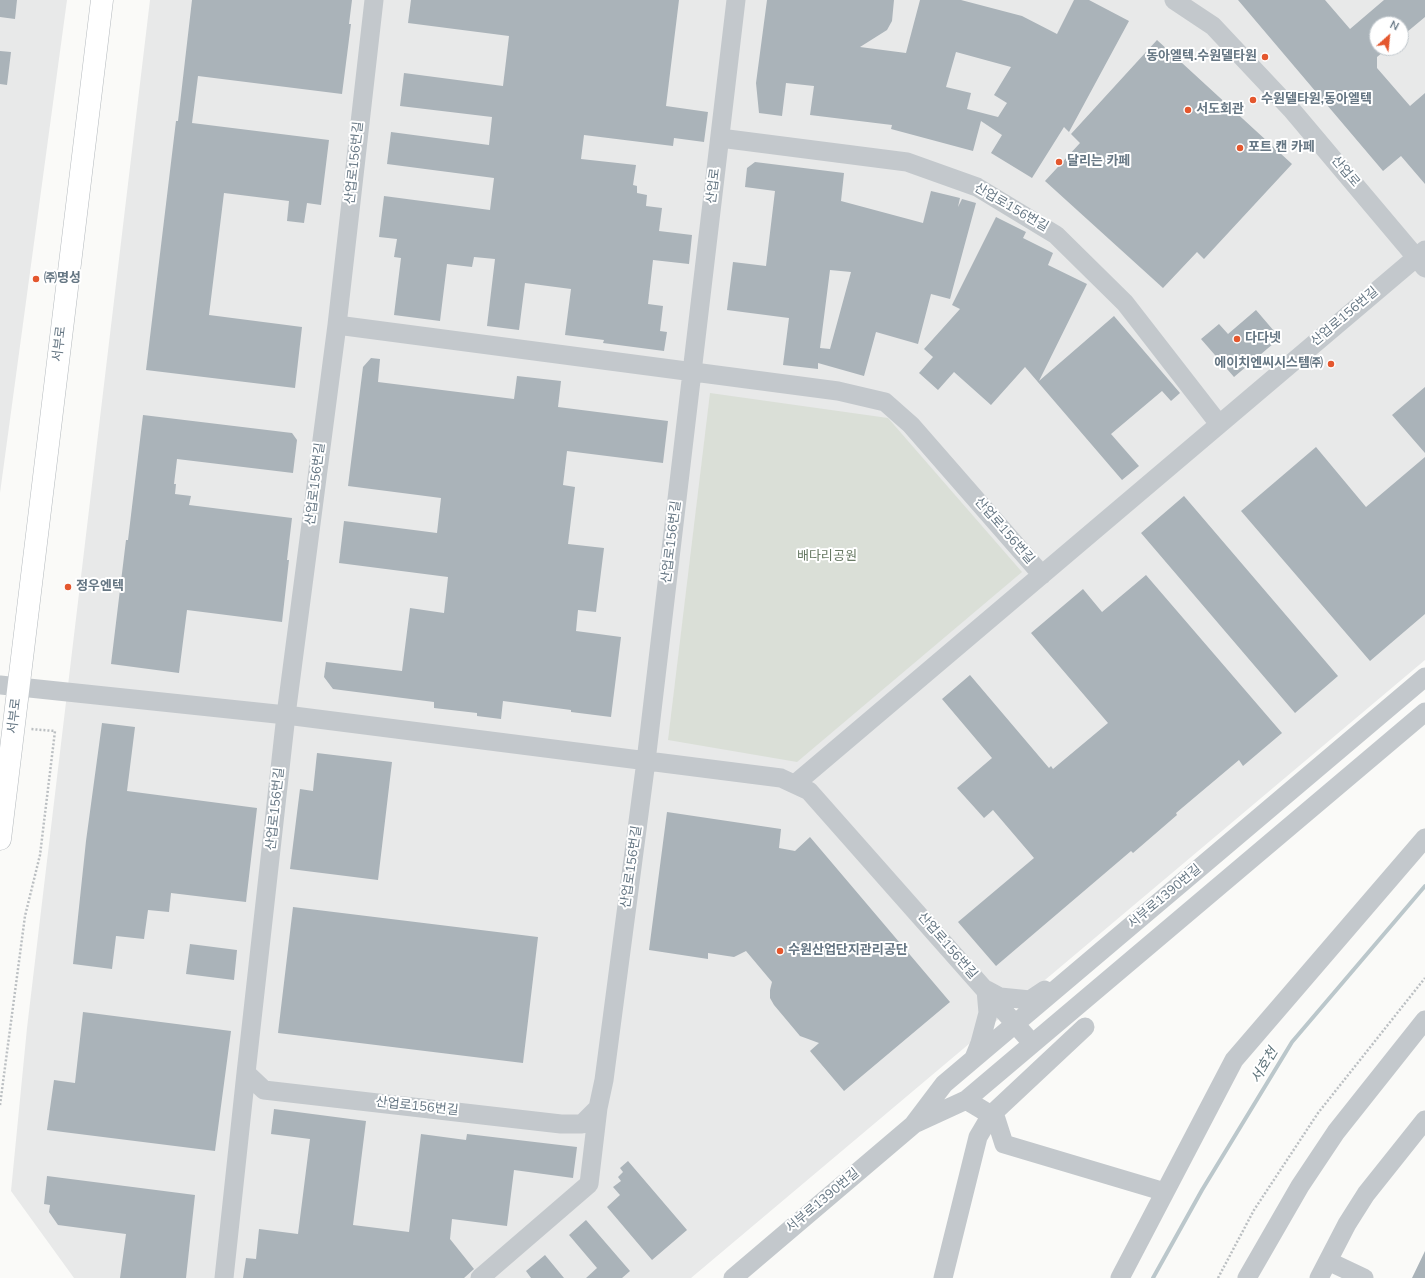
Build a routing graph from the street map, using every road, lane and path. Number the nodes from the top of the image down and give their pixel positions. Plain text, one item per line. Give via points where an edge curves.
1 (102, 0) edge
2 (374, 0) edge
3 (736, 0) edge
4 (1174, 0) edge
5 (720, 138) junction
6 (1422, 258) edge
7 (337, 325) junction
8 (692, 372) junction
9 (1219, 424) junction
10 (1042, 575) junction
11 (1425, 677) edge
12 (9, 687) edge
13 (1425, 712) edge
14 (286, 715) junction
15 (55, 731) dead end
16 (646, 761) junction
17 (795, 784) junction
18 (1425, 838) edge
19 (0, 839) edge
20 (1092, 958) junction
21 (1425, 978) edge
22 (986, 990) junction
23 (1425, 1020) edge
24 (1015, 1024) junction
25 (1085, 1028) dead end
26 (1032, 1043) junction
27 (972, 1060) junction
28 (246, 1073) junction
29 (966, 1100) junction
30 (0, 1105) edge
31 (598, 1108) junction
32 (991, 1115) junction
33 (1425, 1120) edge
34 (913, 1125) junction
35 (1165, 1192) junction
36 (1328, 1261) junction
37 (224, 1278) edge
38 (480, 1278) edge
39 (733, 1278) edge
40 (943, 1278) edge
41 (1120, 1278) edge
42 (1218, 1278) edge
43 (1247, 1278) edge
44 (1319, 1278) edge
45 (1364, 1278) edge

1 - 12 main road, 서부로
2 - 7 street, 산업로156번길
3 - 5 street, 산업로
4 - 6 street, 산업로 via 1213,26 1291,109
5 - 8 street, 산업로
5 - 9 street, 산업로156번길 via 907,162 977,187 1056,235 1125,303
6 - 9 street, 산업로156번길
7 - 8 street, 산업로156번길
7 - 14 street, 산업로156번길
8 - 10 street, 산업로156번길 via 838,391 885,402 912,425
8 - 16 street, 산업로156번길
9 - 10 street, 산업로156번길
10 - 17 street, 산업로156번길
11 - 20 street, 서부로1390번길
12 - 14 street
12 - 19 main road, 서부로
13 - 26 street, 서부로1390번길
14 - 16 street, 산업로156번길
14 - 28 street, 산업로156번길
15 - 30 path via 40,855 25,916
16 - 17 street, 산업로156번길 via 781,778
16 - 31 street, 산업로156번길 via 604,1080
17 - 22 street, 산업로156번길 via 809,791
18 - 35 street via 1234,1060
20 - 22 street via 1030,1000 1000,997
20 - 24 street, 서부로1390번길
21 - 42 path via 1318,1113 1254,1210
22 - 24 street, 산업로156번길
22 - 27 street via 988,1013 980,1043
23 - 43 street via 1336,1132 1300,1186
24 - 26 street, 산업로156번길
24 - 27 street, 서부로1390번길
25 - 32 street
26 - 29 street, 서부로1390번길
27 - 34 street, 서부로1390번길 via 944,1084
28 - 31 street, 산업로156번길 via 264,1090 561,1124 582,1124
28 - 37 street
29 - 32 street
29 - 34 street, 서부로1390번길
31 - 38 street via 589,1184
32 - 35 street via 996,1120 1004,1144
32 - 40 street via 978,1137
33 - 36 street via 1366,1194 1346,1224
34 - 39 street, 서부로1390번길
35 - 41 street
36 - 44 street
36 - 45 street

